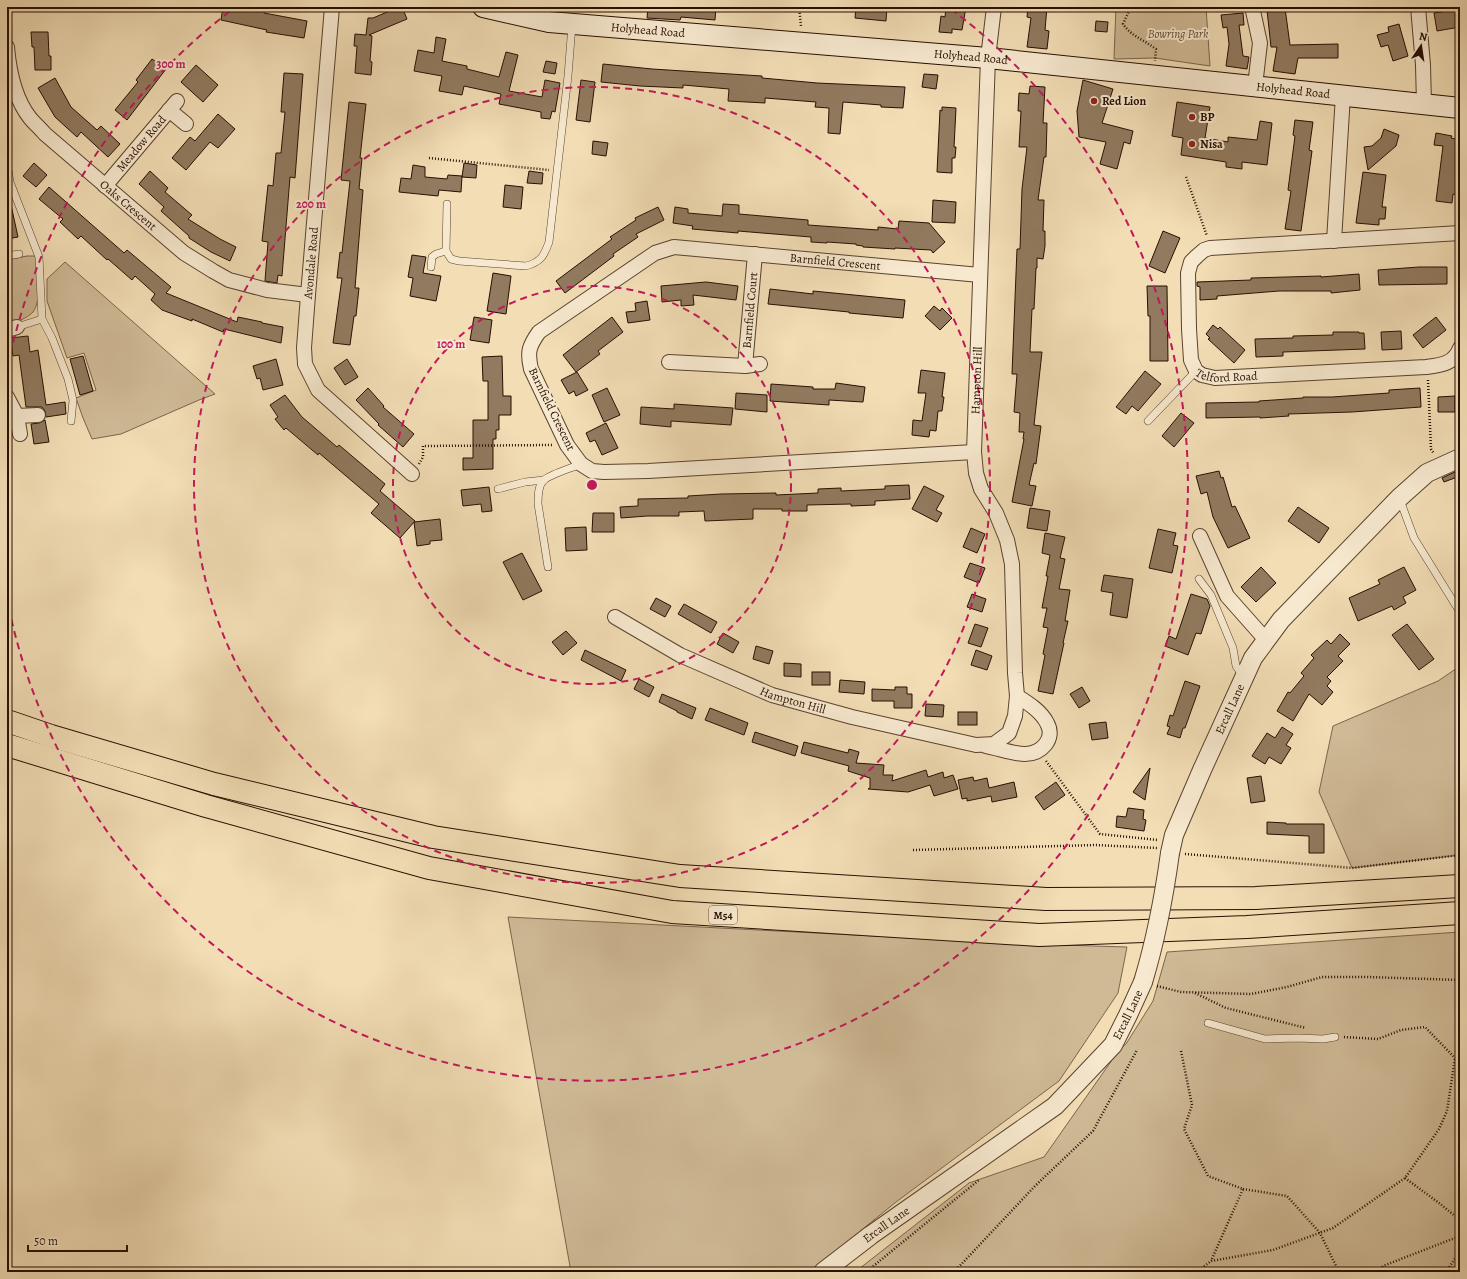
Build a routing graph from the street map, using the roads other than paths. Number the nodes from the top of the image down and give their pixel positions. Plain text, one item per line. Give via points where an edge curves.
1 (332, 7) edge
2 (483, 7) edge
3 (994, 7) edge
4 (1251, 7) edge
5 (1418, 7) edge
6 (572, 24) junction
7 (7, 47) edge
8 (988, 58) junction
9 (1255, 86) junction
10 (1343, 95) junction
11 (1424, 104) junction
12 (1460, 108) edge
13 (186, 124) dead end
14 (7, 164) edge
15 (105, 186) junction
16 (447, 204) dead end
17 (1460, 233) edge
18 (1334, 241) junction
19 (446, 251) junction
20 (19, 254) dead end
21 (756, 254) junction
22 (7, 256) edge
23 (431, 267) dead end
24 (980, 275) junction
25 (308, 295) junction
26 (42, 319) junction
27 (12, 329) edge
28 (1460, 348) edge
29 (669, 362) dead end
30 (760, 364) dead end
31 (745, 366) junction
32 (1196, 371) junction
33 (7, 396) edge
34 (38, 415) dead end
35 (18, 416) junction
36 (72, 421) dead end
37 (1148, 421) dead end
38 (20, 434) dead end
39 (974, 452) junction
40 (1460, 458) edge
41 (581, 464) junction
42 (412, 474) road end
43 (544, 480) junction
44 (498, 489) dead end
45 (1399, 498) junction
46 (1200, 536) dead end
47 (548, 567) dead end
48 (1198, 579) dead end
49 (1458, 610) dead end
50 (615, 617) dead end
51 (1266, 640) junction
52 (1244, 678) junction
53 (1017, 696) junction
54 (7, 716) edge
55 (7, 721) edge
56 (51, 736) junction
57 (7, 745) edge
58 (985, 746) junction
59 (1460, 886) edge
60 (1460, 913) edge
61 (1208, 1023) dead end
62 (1335, 1037) dead end
63 (823, 1272) edge

1 - 25 street, Avondale Road
2 - 6 main road, Holyhead Road via 548,22
3 - 8 street, Hampton Hill
4 - 9 street via 1260,43
5 - 11 street
6 - 8 main road, Holyhead Road
6 - 19 lane via 549,242 544,255 535,263 526,266 460,261 451,259
7 - 15 street, Oaks Crescent via 18,96 30,117 45,134
8 - 9 main road, Holyhead Road
8 - 24 street, Hampton Hill
9 - 10 main road, Holyhead Road
10 - 11 main road, Holyhead Road
10 - 18 street
11 - 12 main road, Holyhead Road
13 - 15 street, Meadow Road via 173,105
14 - 26 lane via 10,182 39,257
15 - 25 street, Oaks Crescent via 184,253 229,280 267,290
16 - 19 lane
17 - 18 street
18 - 32 street, Telford Road via 1210,248 1197,256 1191,262 1188,273 1188,329 1191,360
19 - 23 lane via 432,257
20 - 22 lane
21 - 24 street, Barnfield Crescent
21 - 31 street, Barnfield Court
21 - 41 street, Barnfield Crescent via 674,247 655,252 539,332 529,350 531,369 567,445
24 - 39 street, Hampton Hill
25 - 42 street, Avondale Road via 305,364 318,390
26 - 27 lane
26 - 36 lane via 68,379 73,400
28 - 32 street, Telford Road via 1457,356 1445,364 1426,367 1214,378
29 - 31 street, Barnfield Court
30 - 31 street, Barnfield Court
32 - 37 lane
33 - 35 street
34 - 35 street
35 - 38 street
39 - 41 street, Barnfield Crescent via 604,472 592,471
39 - 53 street, Hampton Hill via 981,489 996,512 1007,540 1012,564
40 - 45 street, Ercall Lane via 1427,473
41 - 43 lane
43 - 44 lane
43 - 47 lane via 539,490 538,504
45 - 49 lane via 1414,538
45 - 51 street, Ercall Lane via 1281,620
46 - 51 street via 1227,596
48 - 52 lane via 1211,595 1233,648 1236,666
50 - 58 street, Hampton Hill via 680,655 772,695 852,717
51 - 52 street, Ercall Lane via 1253,658
52 - 63 street, Ercall Lane, bridge via 1174,835 1152,953 1143,982 1113,1045 1055,1106
53 - 58 street, Hampton Hill via 1015,716 1009,733 994,744
53 - 58 street, Hampton Hill via 1031,705 1047,723 1050,730 1045,746 1039,752 1024,754
54 - 56 highway
55 - 56 highway
56 - 59 highway via 214,784 433,837 680,876 1046,899 1256,898
57 - 60 highway, M54 via 206,806 429,868 672,912 1039,935 1247,927
61 - 62 lane via 1264,1039

